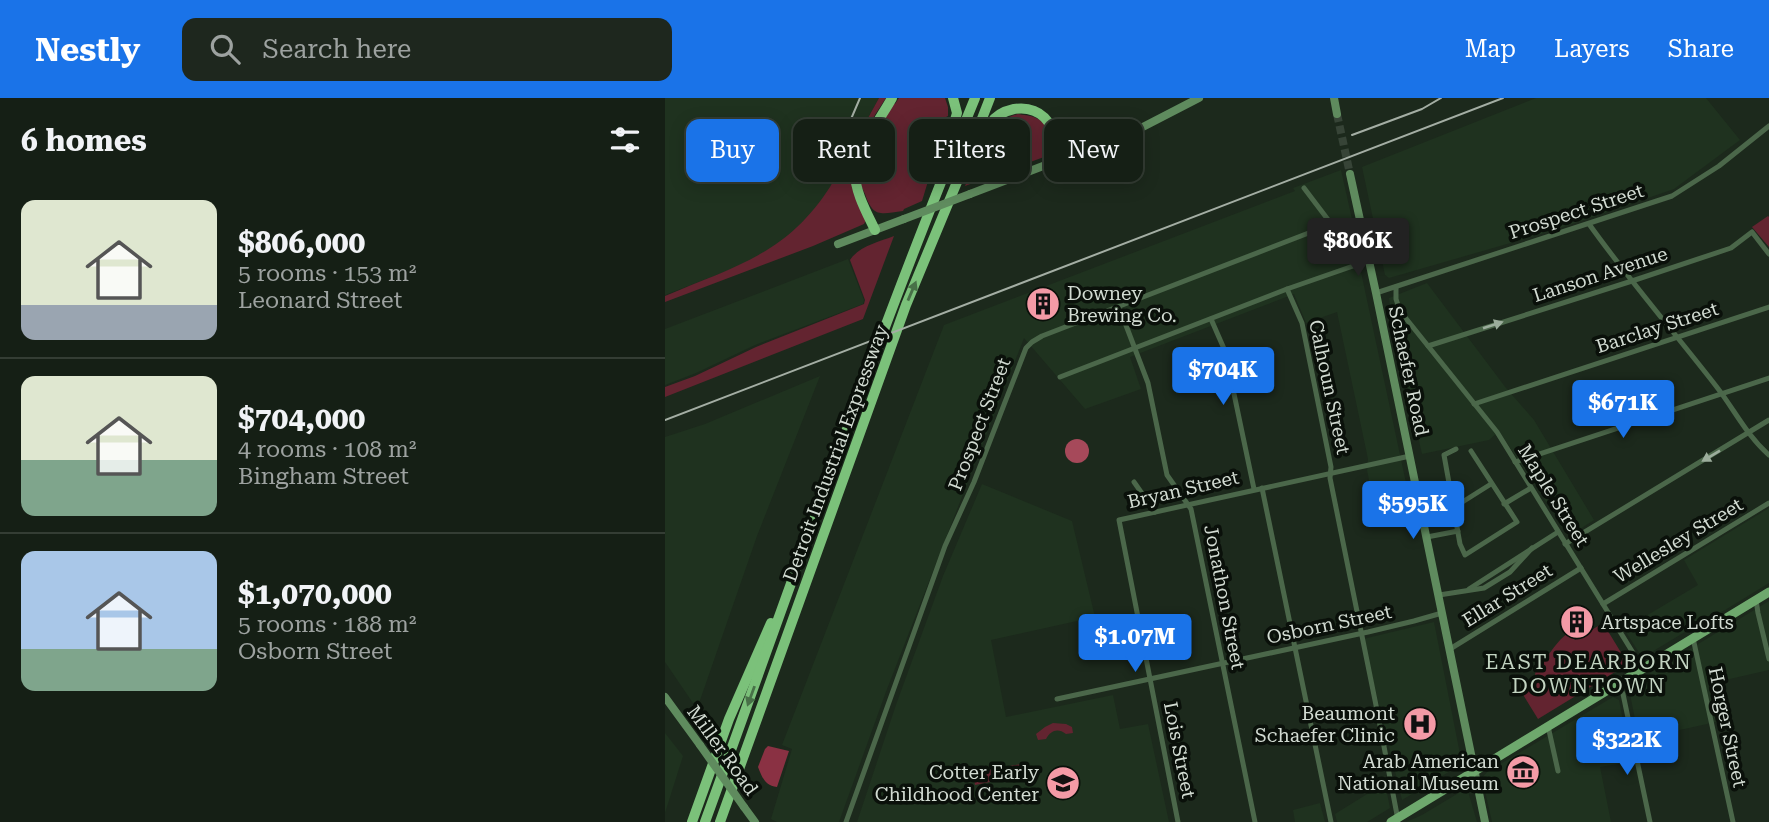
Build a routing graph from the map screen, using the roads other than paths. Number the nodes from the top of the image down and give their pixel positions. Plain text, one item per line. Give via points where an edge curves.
1 (892, 98) edge
2 (953, 98) edge
3 (975, 98) edge
4 (990, 98) edge
5 (1199, 98) edge
6 (1334, 98) edge
7 (1338, 114) tunnel mouth
8 (982, 119) edge
9 (993, 119) edge
10 (1048, 119) edge
11 (1143, 126) edge
12 (1769, 126) edge
13 (1044, 165) edge
14 (1350, 174) tunnel mouth
15 (957, 182) edge
16 (1304, 188) dead end
17 (937, 189) junction
18 (1332, 224) junction
19 (1589, 224) junction
20 (875, 230) junction
21 (838, 244) dead end
22 (1769, 254) edge
23 (1368, 257) junction
24 (1632, 281) junction
25 (1396, 287) junction
26 (1287, 289) junction
27 (1376, 293) junction
28 (1119, 307) junction
29 (1769, 307) edge
30 (1211, 319) junction
31 (1678, 337) junction
32 (1428, 346) junction
33 (1135, 348) junction
34 (1060, 377) dead end
35 (1769, 378) edge
36 (1722, 394) junction
37 (1474, 404) junction
38 (1769, 420) edge
39 (1748, 433) junction
40 (1456, 449) dead end
41 (1472, 451) dead end
42 (1769, 455) edge
43 (1410, 456) junction
44 (1515, 461) junction
45 (1331, 472) junction
46 (1134, 482) dead end
47 (1491, 484) junction
48 (1262, 488) junction
49 (1531, 488) junction
50 (1254, 489) junction
51 (1504, 503) junction
52 (1769, 503) edge
53 (1453, 504) junction
54 (1189, 505) junction
55 (1155, 512) junction
56 (1119, 520) joint
57 (1458, 531) junction
58 (1558, 532) junction
59 (1427, 537) junction
60 (1565, 544) junction
61 (1581, 568) junction
62 (791, 586) junction
63 (1769, 592) edge
64 (1439, 595) junction
65 (1756, 600) junction
66 (1603, 604) junction
67 (1442, 613) junction
68 (1362, 633) junction
69 (1693, 638) junction
70 (1294, 647) junction
71 (1450, 649) junction
72 (1769, 659) edge
73 (1222, 663) junction
74 (1643, 668) junction
75 (1149, 679) junction
76 (1618, 683) junction
77 (665, 697) edge
78 (1057, 699) dead end
79 (1548, 726) junction
80 (1474, 771) junction
81 (1557, 771) dead end
82 (1395, 821) edge
83 (692, 822) edge
84 (705, 822) edge
85 (720, 822) edge
86 (755, 822) edge
87 (846, 822) edge
88 (1178, 822) edge
89 (1255, 822) edge
90 (1331, 822) edge
91 (1485, 822) edge
92 (1650, 822) edge
93 (1733, 822) edge

1 - 20 highway via 855,172
2 - 17 highway via 957,113
3 - 17 highway, Detroit Industrial Expressway
4 - 8 highway, Detroit Industrial Expressway
5 - 11 main road
6 - 7 main road
9 - 10 highway via 1012,109 1031,110
12 - 19 street, Prospect Street via 1681,191
13 - 20 main road, bridge
14 - 23 main road, Schaefer Road
85 -> 15 highway, Detroit Industrial Expressway via 906,305
16 - 18 street
17 - 62 highway, Detroit Industrial Expressway
18 - 23 street via 1354,254
18 - 28 street, Prospect Street
19 - 24 street
19 - 25 street, Prospect Street
20 - 21 main road
22 - 24 street, Lanson Avenue via 1752,232 1731,248
23 - 26 street
23 - 27 main road, Schaefer Road
24 - 31 street
32 -> 24 street, Lanson Avenue
25 - 27 street, Prospect Street
25 - 32 street, Maple Street via 1400,311
26 - 30 street
26 - 45 street, Calhoun Street via 1302,323
27 - 43 main road, Schaefer Road
28 - 33 street, Jonathon Street
28 - 87 street, Prospect Street via 1042,336 1026,348 975,482 945,546
29 - 31 street, Barclay Street
30 - 33 street
30 - 50 street via 1224,351
31 - 36 street
31 - 37 street, Barclay Street
32 - 37 street, Maple Street
33 - 34 street
33 - 54 street, Jonathon Street via 1148,383 1167,475
35 - 36 street
36 - 39 street
36 - 44 street
37 - 44 street, Maple Street
38 - 39 street
39 - 42 street
39 -> 60 street
40 - 53 street via 1444,455
41 - 47 street
43 - 45 street, Bryan Street
43 - 59 main road, Schaefer Road
44 - 49 street, Maple Street
45 - 48 street, Bryan Street
45 - 68 street, Calhoun Street
46 - 55 street
47 - 51 street
47 - 53 street
48 - 50 street, Bryan Street
48 - 70 street
49 - 51 street
49 - 58 street, Maple Street
50 - 54 street, Bryan Street
51 - 57 street via 1517,522 1465,555
52 - 66 street, Wellesley Street
53 - 57 street
54 - 55 street, Bryan Street
54 - 73 street, Jonathon Street
55 - 56 street, Bryan Street
56 - 75 street, Lois Street
57 - 59 street
58 - 60 street, Maple Street
58 - 64 street via 1466,590
59 - 64 main road, Schaefer Road
60 - 61 street, Maple Street
61 - 66 street, Maple Street
61 - 71 street, Ellar Street
62 - 83 highway via 729,719
62 -> 84 highway, Detroit Industrial Expressway
63 - 65 main road
64 - 67 main road, Schaefer Road
65 - 69 main road
65 - 72 street
66 - 74 street, Maple Street
67 - 68 street, Osborn Street
67 - 71 main road, Schaefer Road
68 - 70 street, Osborn Street
68 - 82 street, Calhoun Street
69 - 74 main road
69 - 93 street, Horger Street
70 - 73 street, Osborn Street
70 - 90 street
71 - 80 main road, Schaefer Road
73 - 75 street, Osborn Street
73 - 89 street, Jonathon Street
74 - 76 main road
75 - 78 street, Osborn Street
75 - 88 street, Lois Street
76 - 79 main road
76 - 92 street
77 - 86 main road, Miller Road, bridge
79 - 80 main road
79 - 81 street
80 - 82 main road
80 - 91 main road, Schaefer Road

